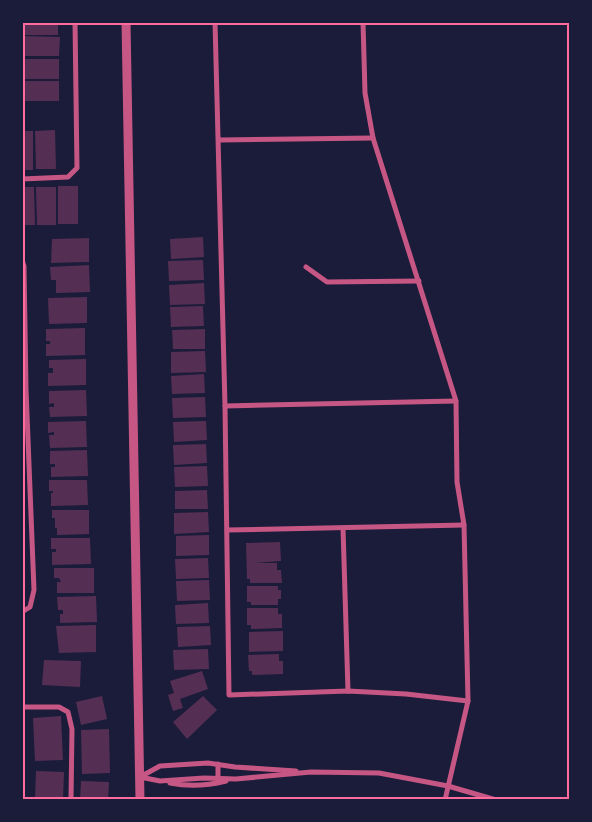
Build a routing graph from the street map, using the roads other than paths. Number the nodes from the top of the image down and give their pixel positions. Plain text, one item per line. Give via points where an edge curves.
1 (75, 22) edge
2 (126, 22) edge
3 (215, 22) edge
4 (363, 22) edge
5 (373, 138) junction
6 (219, 140) junction
7 (22, 178) edge
8 (22, 260) edge
9 (306, 267) dead end
10 (418, 281) junction
11 (24, 389) edge
12 (456, 401) junction
13 (225, 406) junction
14 (464, 525) junction
15 (344, 528) junction
16 (226, 530) junction
17 (22, 612) edge
18 (348, 691) junction
19 (468, 701) junction
20 (22, 707) edge
21 (218, 764) junction
22 (311, 772) junction
23 (140, 777) junction
24 (218, 781) junction
25 (448, 786) junction
26 (71, 800) edge
27 (140, 800) edge
28 (445, 800) edge
29 (496, 800) edge

1 - 7 street via 77,168 68,177
2 - 23 street
3 - 6 street
4 - 5 street via 365,93
5 - 6 street
5 - 10 street
6 - 13 street
8 - 11 street
9 - 10 street via 327,282
10 - 12 street
11 - 17 street via 34,590 30,607
12 - 13 street
12 - 14 street via 457,482
13 - 16 street
14 - 15 street
14 - 19 street
15 - 16 street
15 - 18 street
16 - 18 street via 229,694
18 - 19 street
19 - 25 street
20 - 26 street via 59,707 68,712 72,729
21 - 22 street
21 - 23 street via 160,766
21 - 24 street
22 - 24 street
22 - 25 street via 380,773
23 - 24 street via 160,781
23 - 27 street
25 - 28 street
25 - 29 street

